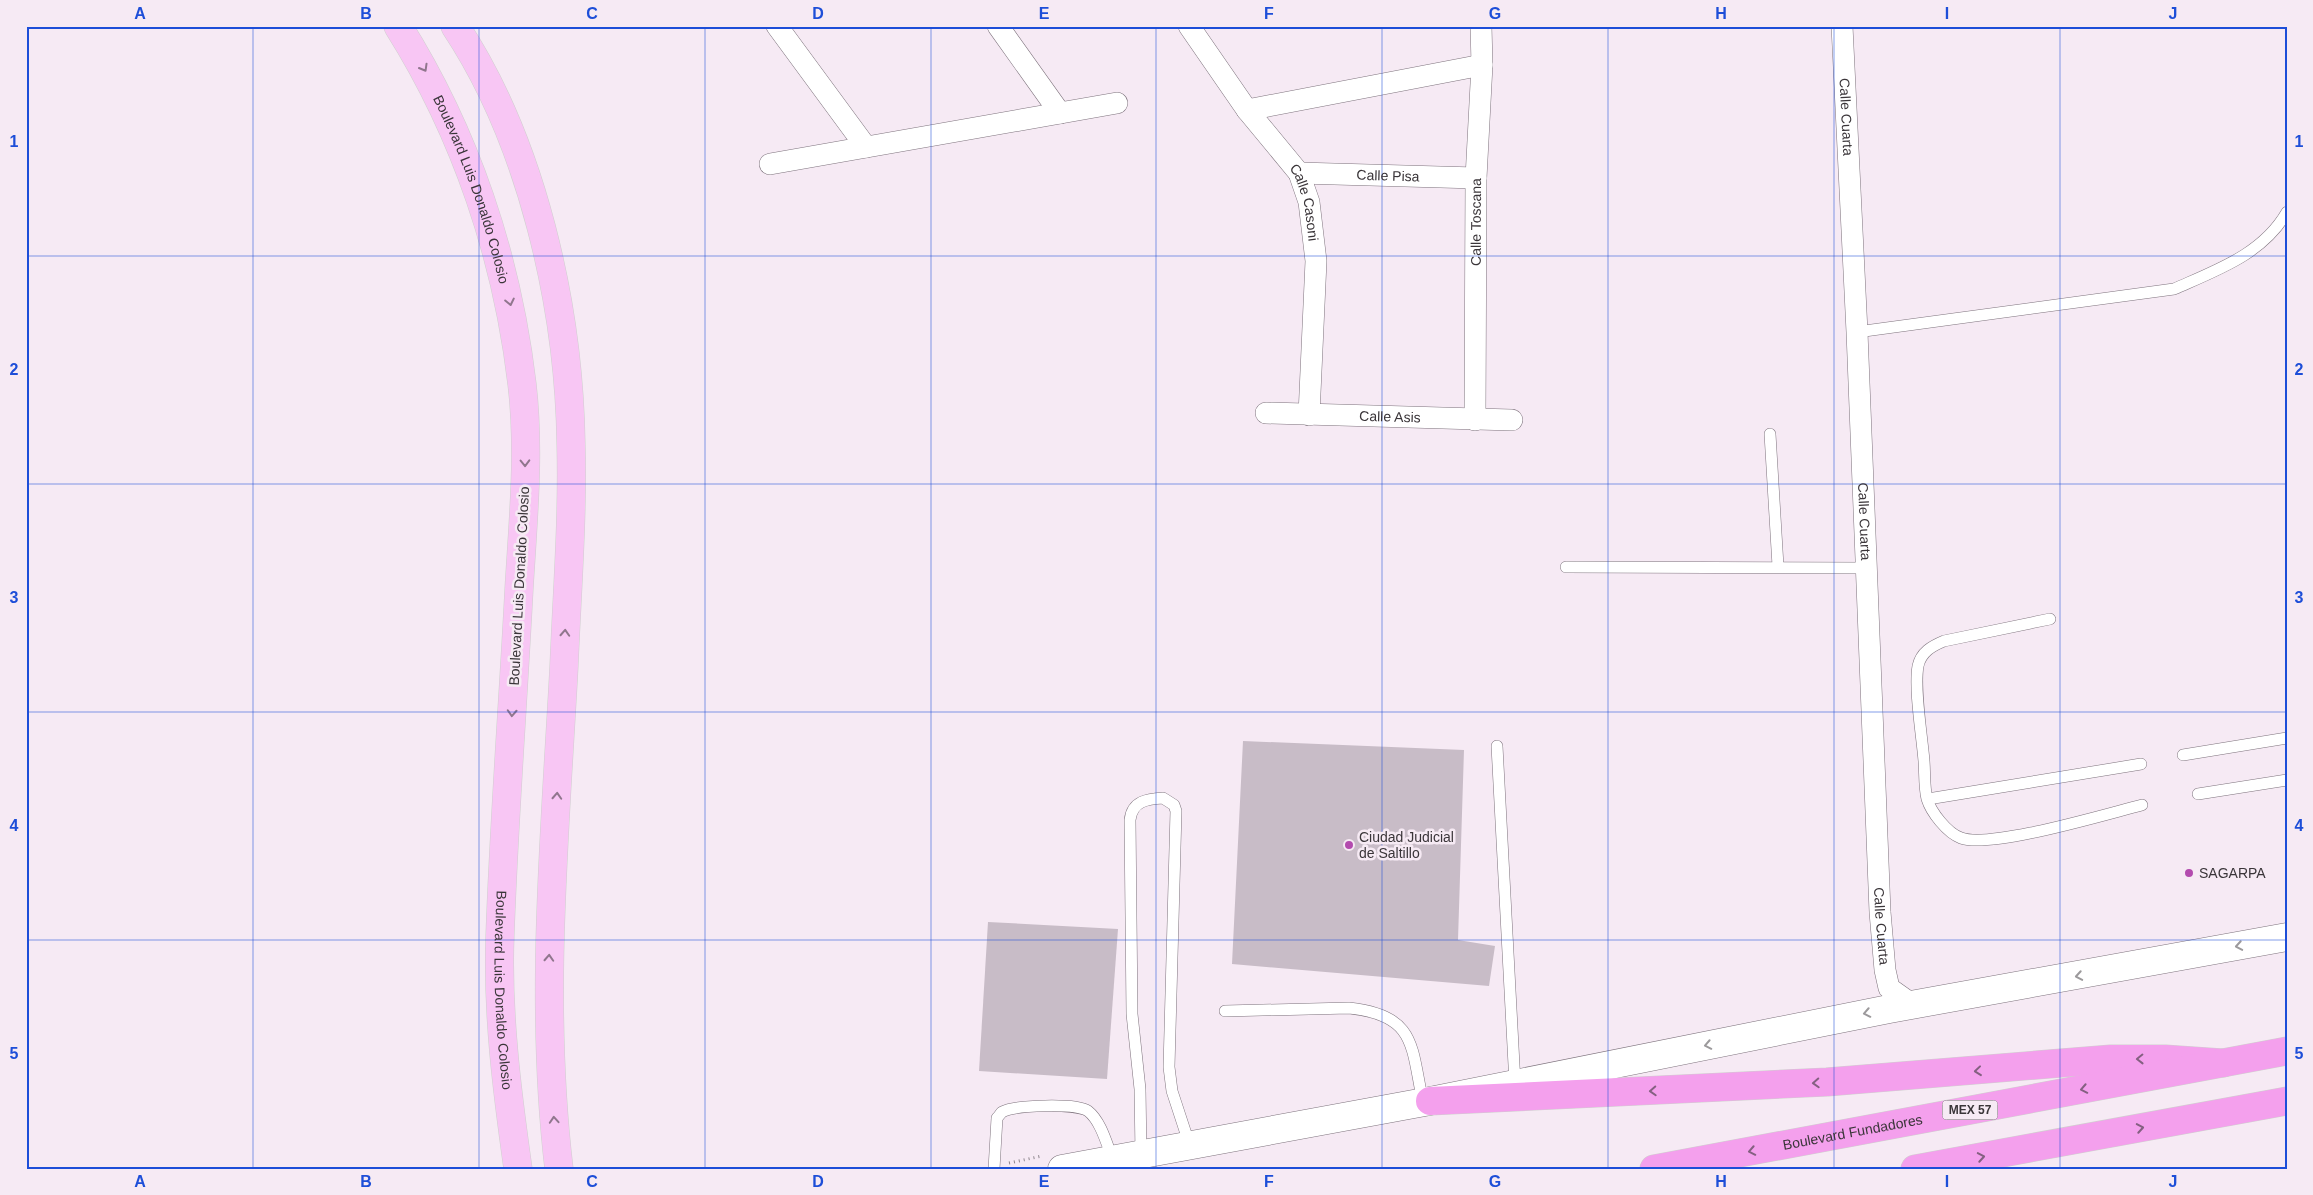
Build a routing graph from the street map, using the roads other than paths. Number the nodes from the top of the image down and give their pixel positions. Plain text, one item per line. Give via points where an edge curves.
1 (398, 26) edge
2 (455, 26) edge
3 (777, 26) edge
4 (998, 26) edge
5 (1189, 26) edge
6 (1481, 26) edge
7 (1842, 26) edge
8 (1482, 65) junction
9 (1117, 103) dead end
10 (1246, 110) junction
11 (1060, 113) junction
12 (866, 147) junction
13 (770, 164) dead end
14 (1299, 172) junction
15 (1476, 178) junction
16 (2287, 212) edge
17 (1857, 332) junction
18 (1266, 413) dead end
19 (1309, 415) junction
20 (1475, 420) junction
21 (1512, 420) dead end
22 (1770, 434) dead end
23 (1778, 566) junction
24 (1566, 567) dead end
25 (1866, 568) junction
26 (2050, 619) dead end
27 (2287, 738) edge
28 (1497, 746) dead end
29 (2183, 755) dead end
30 (2141, 764) dead end
31 (2287, 780) edge
32 (2198, 794) dead end
33 (1928, 799) junction
34 (2142, 805) dead end
35 (2287, 937) edge
36 (1913, 1005) junction
37 (1225, 1010) dead end
38 (2287, 1051) edge
39 (2223, 1063) junction
40 (1514, 1084) junction
41 (2287, 1101) edge
42 (1426, 1102) junction
43 (1190, 1146) junction
44 (1141, 1154) junction
45 (1097, 1164) edge
46 (518, 1169) edge
47 (559, 1169) edge
48 (994, 1169) edge
49 (1062, 1169) edge
50 (1654, 1169) edge
51 (1915, 1169) edge

1 -> 46 main road, Boulevard Luis Donaldo Colosio via 426,70 460,144 495,240 511,305 522,386 525,479 500,936 501,1032
47 -> 2 main road via 550,1055 548,968 570,548 572,443 566,361 553,278 532,198 506,124
3 - 12 street
4 - 11 street
5 - 10 street, Calle Casoni
6 - 8 street, Calle Toscana
7 - 17 street, Calle Cuarta
8 - 10 street
8 - 15 street, Calle Toscana
9 - 11 street
10 - 14 street, Calle Casoni
11 - 12 street
12 - 13 street
14 - 15 street, Calle Pisa
14 - 19 street, Calle Casoni via 1309,202 1316,260
15 - 20 street, Calle Toscana
16 - 17 lane via 2253,251 2174,288
17 - 25 street, Calle Cuarta
18 - 19 street, Calle Asis
19 - 20 street, Calle Asis
20 - 21 street, Calle Asis
22 - 23 lane
23 - 24 lane
23 - 25 lane
25 - 36 street, Calle Cuarta via 1883,955 1889,988
26 - 33 lane via 1944,641 1923,655 1918,666 1918,689
27 - 29 lane
28 - 40 lane
30 - 33 lane
31 - 32 lane
33 - 34 lane via 1944,827 1962,838 1977,841 2003,839
35 -> 36 main road
36 -> 40 main road
37 - 42 lane via 1349,1008 1384,1015 1397,1023 1412,1046
38 - 39 highway, Boulevard Fundadores / MEX 57
39 -> 42 highway via 2111,1059 1828,1082
39 -> 50 highway, Boulevard Fundadores / MEX 57
40 - 42 main road
51 -> 41 highway
42 - 43 main road
43 - 44 main road
43 - 44 lane via 1172,1091 1169,1067 1176,810 1163,798 1147,799 1131,810 1130,820 1132,1014 1140,1089
44 - 45 main road
45 - 48 lane via 1096,1121 1088,1112 1065,1106 1021,1108 1003,1112 997,1118
45 - 49 main road

